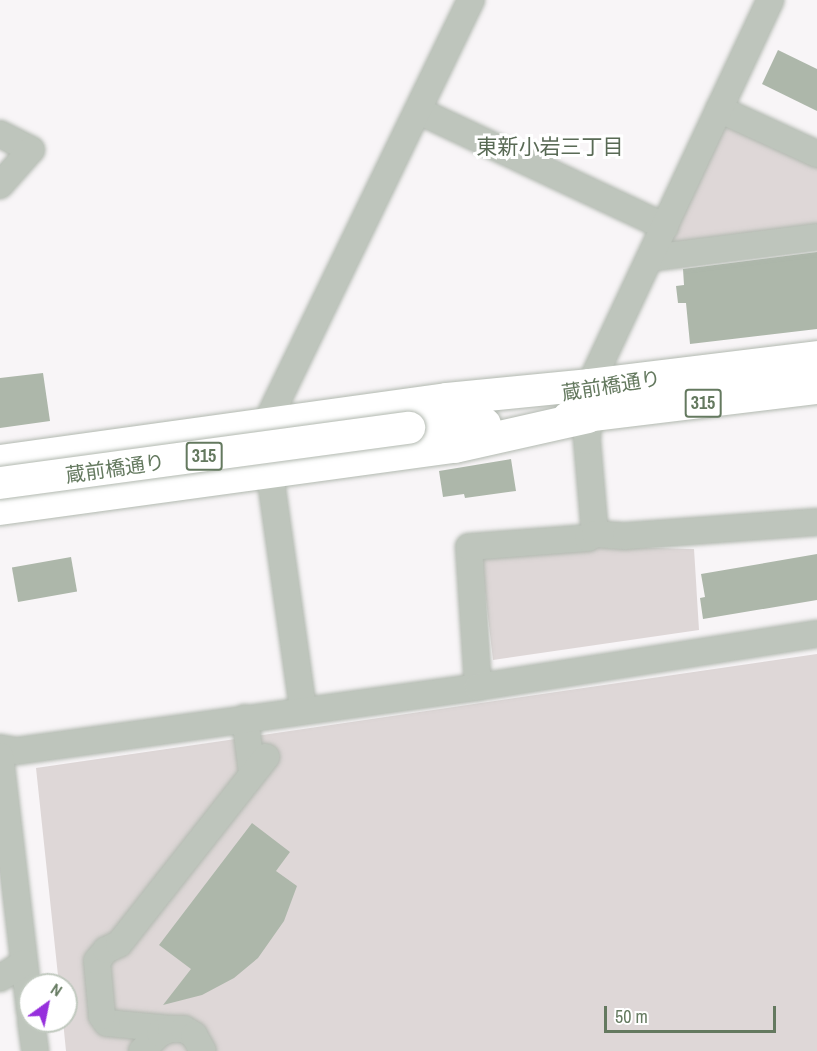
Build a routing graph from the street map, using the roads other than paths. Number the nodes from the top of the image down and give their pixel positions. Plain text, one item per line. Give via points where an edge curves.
1 (471, 0) edge
2 (770, 0) edge
3 (719, 109) junction
4 (418, 111) junction
5 (0, 134) edge
6 (817, 154) edge
7 (0, 185) edge
8 (665, 227) junction
9 (817, 237) edge
10 (651, 258) junction
11 (817, 357) edge
12 (590, 385) junction
13 (817, 388) edge
14 (588, 417) junction
15 (266, 424) junction
16 (408, 429) junction
17 (32, 457) junction
18 (0, 461) edge
19 (270, 474) junction
20 (0, 483) edge
21 (15, 507) edge
22 (817, 522) edge
23 (595, 534) junction
24 (817, 634) edge
25 (478, 687) junction
26 (303, 710) junction
27 (245, 718) junction
28 (0, 748) edge
29 (0, 756) edge
30 (24, 963) junction
31 (25, 973) edge
32 (0, 978) edge
33 (171, 1029) junction
34 (33, 1033) edge
35 (35, 1051) edge
36 (142, 1051) edge
37 (203, 1051) edge

1 - 4 street
2 - 3 street
3 - 6 street
3 - 8 street
4 - 8 street
4 - 15 street
5 - 7 street via 31,150
8 - 10 street
9 - 10 street
10 - 12 street
11 - 12 main road, 蔵前橋通り / 315
12 - 14 street
12 - 15 main road via 447,399
12 - 16 main road, 蔵前橋通り / 315
13 - 14 main road, 蔵前橋通り / 315
14 - 16 main road, 蔵前橋通り / 315
14 - 19 main road via 455,447
14 - 23 street
15 - 17 main road
16 - 20 main road, 蔵前橋通り / 315, bridge
17 - 18 main road
17 - 21 main road via 20,466 15,482 19,496
19 - 21 main road
19 - 26 street
22 - 23 street via 626,536
23 - 25 street via 588,538 469,547
24 - 25 street
25 - 26 street
26 - 27 street
27 - 28 street via 16,751
27 - 33 street via 259,765 119,944 106,950 97,961 102,1016 107,1023
29 - 30 street
30 - 31 street
30 - 32 street
33 - 36 street via 160,1033
33 - 37 street via 184,1029 194,1035
34 - 35 street

